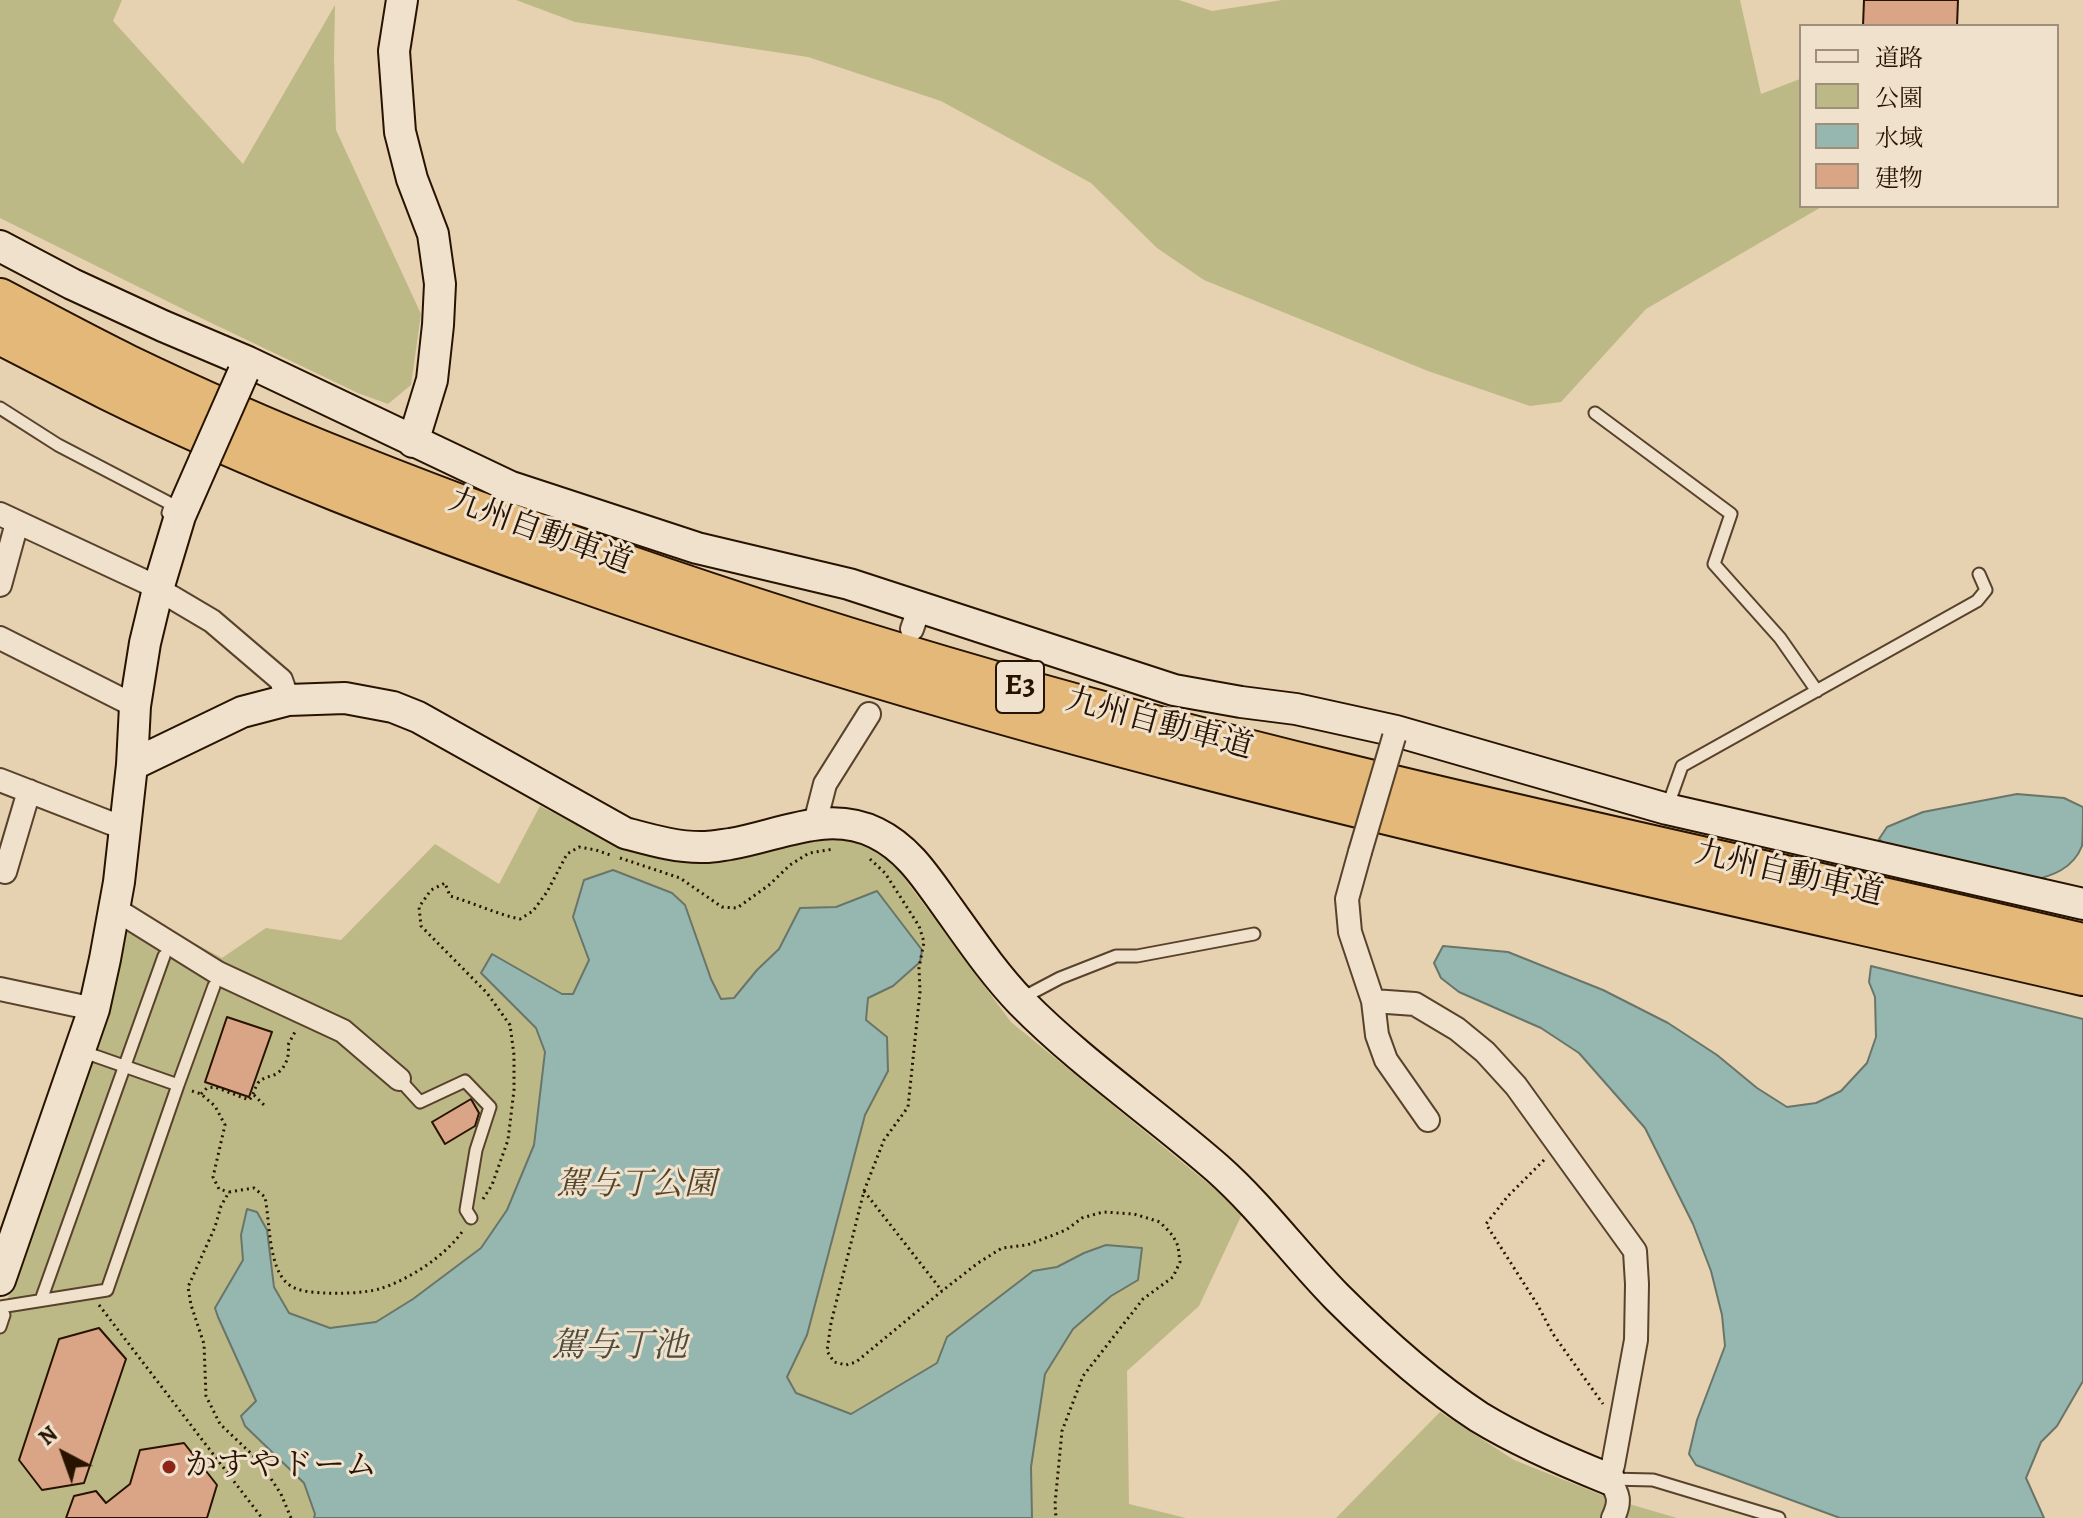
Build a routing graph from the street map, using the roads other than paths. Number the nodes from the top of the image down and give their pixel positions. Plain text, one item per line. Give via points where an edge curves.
1 (402, 0) edge
2 (0, 246) edge
3 (0, 298) edge
4 (0, 335) edge
5 (245, 367) junction
6 (0, 408) edge
7 (1595, 413) dead end
8 (413, 442) junction
9 (9, 518) edge
10 (163, 530) dead end
11 (1979, 574) dead end
12 (151, 580) junction
13 (0, 585) edge
14 (0, 638) edge
15 (1817, 691) junction
16 (288, 700) junction
17 (135, 706) junction
18 (869, 714) dead end
19 (1395, 734) junction
20 (132, 765) junction
21 (0, 780) edge
22 (29, 791) junction
23 (1667, 809) junction
24 (815, 823) junction
25 (126, 829) junction
26 (0, 870) edge
27 (2083, 904) edge
28 (115, 909) junction
29 (1254, 934) dead end
30 (2083, 943) edge
31 (164, 956) dead end
32 (2083, 976) edge
33 (214, 986) dead end
34 (0, 989) edge
35 (1019, 1000) junction
36 (1373, 1001) junction
37 (94, 1009) junction
38 (80, 1051) junction
39 (125, 1067) junction
40 (399, 1079) joint
41 (178, 1085) junction
42 (1428, 1120) dead end
43 (471, 1218) road end
44 (0, 1280) edge
45 (41, 1300) junction
46 (0, 1307) edge
47 (0, 1315) edge
48 (0, 1327) edge
49 (1609, 1479) junction
50 (1613, 1518) edge
51 (1779, 1518) edge

1 - 8 street via 394,51 400,132 433,234 440,284 432,380
2 - 5 street
3 - 30 highway, 九州自動車道 / E3 via 126,364 271,430 464,507 682,585 916,658 1343,773
4 - 32 highway, 九州自動車道 / E3 via 258,458 451,536 670,614 904,688 1333,802
5 - 8 street
5 - 12 street, bridge
6 - 10 lane via 171,504
7 - 15 lane via 1731,514 1714,564 1780,638
8 - 19 street via 511,487 683,543 849,584 916,618 1174,690 1296,709
9 - 12 street
9 - 13 street
11 - 15 lane via 1986,590 1977,601
12 - 16 street via 212,621 281,680
12 - 17 street
14 - 17 street
15 - 23 lane via 1682,766
16 - 20 street via 242,712
16 - 24 street via 345,698 393,707 625,833 657,842 706,848
17 - 20 street
18 - 24 street via 825,784
19 - 23 street
19 - 36 street, bridge via 1347,899 1350,932
20 - 25 street
21 - 22 street
22 - 25 street
22 - 26 street via 5,872
23 - 27 street
24 - 35 street via 850,824 895,843
25 - 28 street
28 - 37 street
28 - 40 street via 218,973 343,1031
29 - 35 lane via 1116,956
31 - 39 lane
33 - 41 lane
34 - 37 street
35 - 49 street via 1217,1168 1334,1293 1432,1383 1538,1450
36 - 42 street via 1386,1060
36 - 49 street via 1415,1004 1485,1052 1516,1086 1635,1251 1636,1340
37 - 38 street
38 - 39 lane
38 - 44 street
39 - 41 lane
39 - 45 lane
40 - 43 lane via 420,1102 465,1081 490,1107 476,1150 466,1210
41 - 45 lane via 107,1290
45 - 46 lane
47 - 48 lane
49 - 50 street via 1618,1495
49 - 51 lane via 1653,1480

